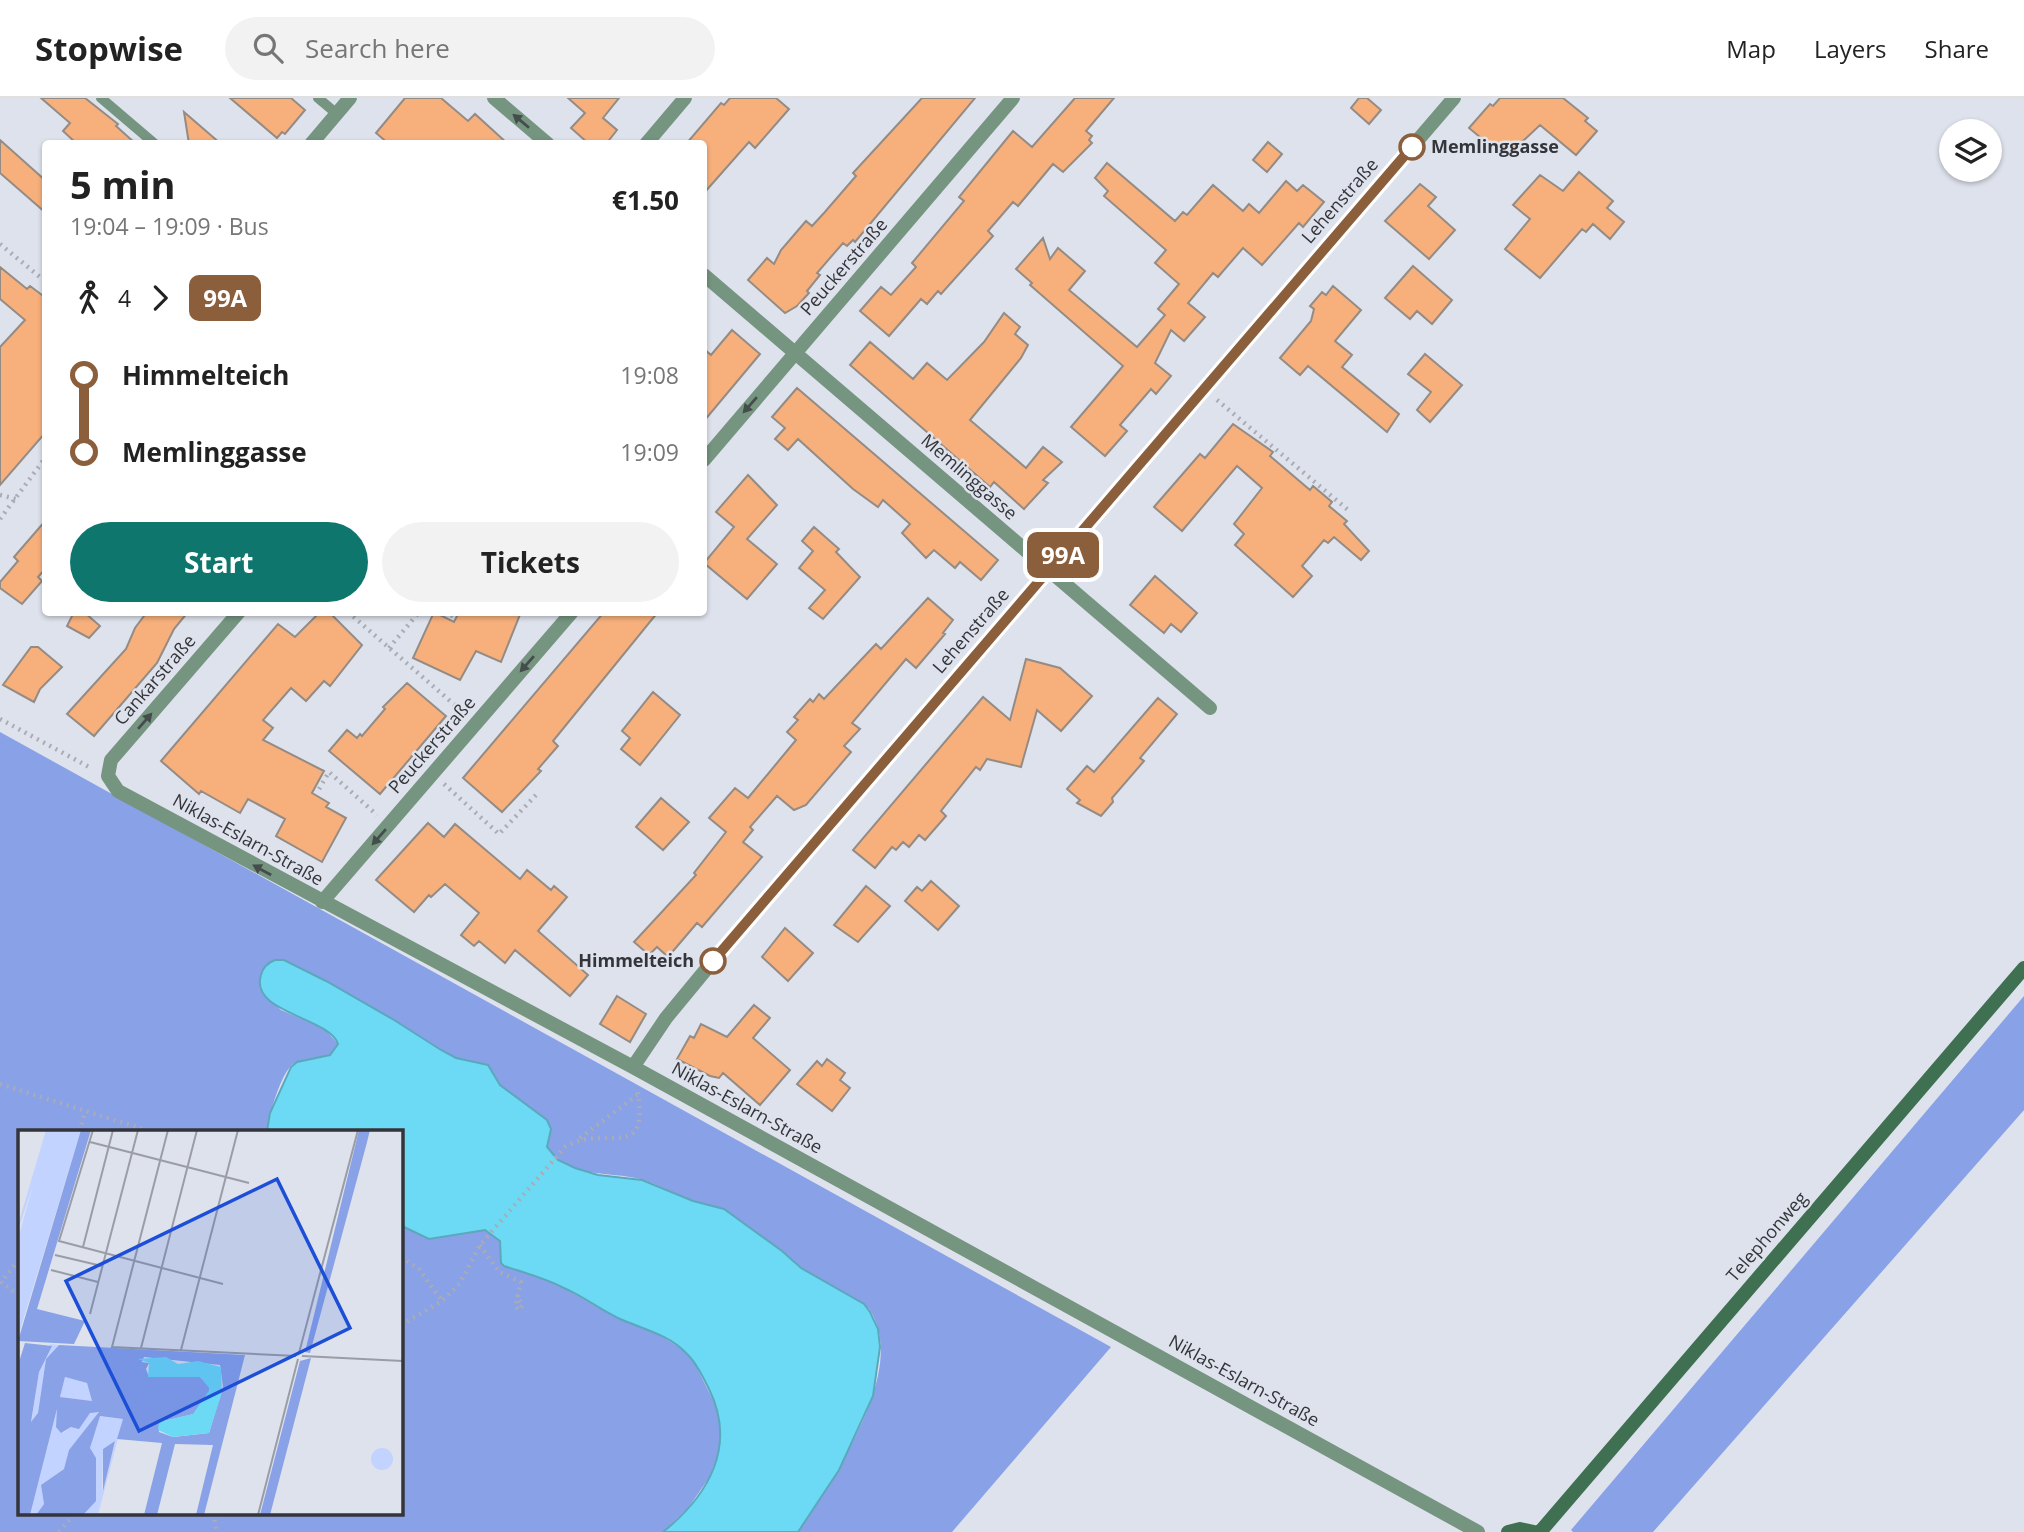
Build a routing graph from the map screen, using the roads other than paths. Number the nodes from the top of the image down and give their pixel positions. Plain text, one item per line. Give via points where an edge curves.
1 (101, 98) edge
2 (317, 98) edge
3 (350, 98) edge
4 (494, 98) edge
5 (685, 98) edge
6 (1013, 98) edge
7 (1454, 98) edge
8 (337, 114) junction
9 (150, 140) edge
10 (314, 140) edge
11 (543, 140) edge
12 (649, 140) edge
13 (707, 278) edge
14 (795, 354) junction
15 (707, 457) edge
16 (1049, 571) junction
17 (236, 616) edge
18 (569, 616) edge
19 (1210, 708) dead end
20 (108, 776) joint
21 (322, 902) junction
22 (2024, 968) edge
23 (633, 1067) junction
24 (1478, 1532) edge
25 (1508, 1532) edge
26 (1534, 1532) edge
27 (1540, 1532) edge

1 - 9 lane
2 - 8 lane
3 - 8 street
11 -> 4 street
5 - 12 street
6 - 14 street, Peuckerstraße
7 - 16 street, Lehenstraße
8 - 10 street
13 - 14 street, Memlinggasse
14 -> 15 street, Peuckerstraße
14 - 16 street, Memlinggasse
16 - 19 street, Memlinggasse
16 - 23 street, Lehenstraße via 713,961
20 -> 17 street, Cankarstraße via 111,760
18 -> 21 street, Peuckerstraße
21 -> 20 street, Niklas-Eslarn-Straße via 118,791
21 - 23 street, Niklas-Eslarn-Straße
22 - 27 street, Telephonweg
23 - 24 street, Niklas-Eslarn-Straße
25 - 26 street via 1520,1528

